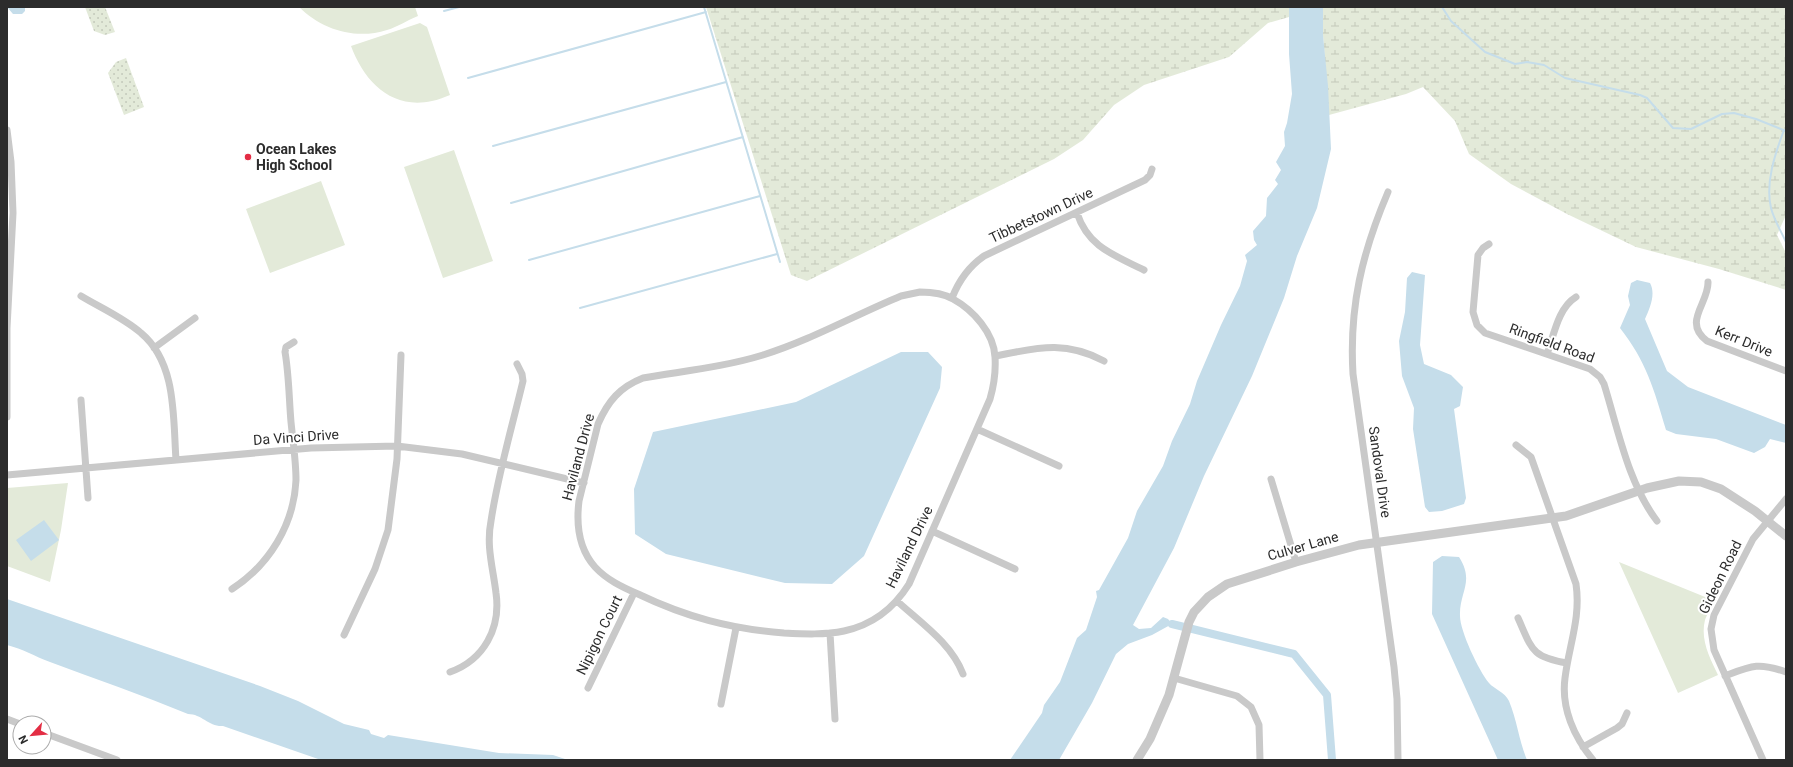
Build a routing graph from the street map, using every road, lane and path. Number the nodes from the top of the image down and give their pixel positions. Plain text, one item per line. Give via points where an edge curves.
1 (7, 130) edge
2 (1152, 169) dead end
3 (1388, 192) dead end
4 (1077, 213) junction
5 (1489, 244) dead end
6 (1144, 270) dead end
7 (1708, 282) dead end
8 (81, 296) dead end
9 (1576, 297) dead end
10 (952, 298) junction
11 (195, 318) dead end
12 (294, 342) dead end
13 (154, 348) junction
14 (1547, 354) junction
15 (401, 355) dead end
16 (995, 356) junction
17 (1104, 361) dead end
18 (517, 364) dead end
19 (1786, 371) edge
20 (80, 400) dead end
21 (7, 417) edge
22 (976, 429) junction
23 (1516, 445) dead end
24 (397, 446) junction
25 (293, 449) junction
26 (176, 460) junction
27 (503, 463) junction
28 (1059, 466) dead end
29 (86, 468) junction
30 (7, 475) edge
31 (1271, 479) dead end
32 (584, 483) junction
33 (1638, 491) junction
34 (88, 498) dead end
35 (1786, 499) edge
36 (1554, 519) junction
37 (1657, 521) dead end
38 (1766, 521) junction
39 (932, 531) junction
40 (1786, 536) edge
41 (1377, 542) junction
42 (1296, 562) junction
43 (1015, 569) dead end
44 (232, 589) dead end
45 (634, 592) junction
46 (897, 601) junction
47 (1518, 618) dead end
48 (736, 628) junction
49 (830, 633) junction
50 (344, 635) dead end
51 (1567, 663) junction
52 (450, 672) dead end
53 (1786, 672) edge
54 (963, 674) dead end
55 (1725, 676) junction
56 (1174, 678) junction
57 (588, 688) dead end
58 (721, 704) dead end
59 (1627, 713) dead end
60 (835, 719) dead end
61 (52, 736) edge
62 (1583, 747) junction
63 (117, 760) edge
64 (1137, 760) edge
65 (1260, 760) edge
66 (1398, 760) edge
67 (1593, 760) edge
68 (1763, 760) edge

1 - 21 street via 13,213 7,328
2 - 4 street, Tibbetstown Drive via 1146,180
3 - 41 street, Sandoval Drive via 1364,257 1352,328 1353,374
4 - 6 street via 1084,230 1097,245
4 - 10 street, Tibbetstown Drive via 979,260 962,277
5 - 14 street, Ringfield Road via 1478,255 1473,312 1477,326 1485,333
7 - 19 street, Kerr Drive via 1707,292 1698,314 1698,328 1703,338
8 - 13 street via 135,327
9 - 14 street via 1563,310
10 - 16 street, Haviland Drive via 970,312 984,328
10 - 32 street, Haviland Drive via 931,292 909,293 764,355 726,365 676,372 634,382 618,392 603,412
11 - 13 street
12 - 25 street via 289,344 285,352
13 - 26 street via 166,370 170,384
14 - 33 street, Ringfield Road via 1590,369 1600,376
15 - 24 street
16 - 17 street via 1035,348 1058,347 1080,351
16 - 22 street, Haviland Drive via 996,374 990,399
18 - 27 street via 523,381
20 - 29 street
22 - 28 street
22 - 39 street, Haviland Drive
23 - 36 street via 1531,457
24 - 25 street, Da Vinci Drive
24 - 27 street, Da Vinci Drive via 435,450
24 - 50 street via 394,493 388,530 375,569
25 - 26 street, Da Vinci Drive
25 - 44 street via 295,486 288,520 265,561
26 - 29 street, Da Vinci Drive
27 - 32 street, Da Vinci Drive
27 - 52 street via 489,537 497,604 494,625 484,648 476,657 461,668
29 - 30 street, Da Vinci Drive
29 - 34 street
31 - 42 street
32 - 45 street, Haviland Drive via 577,513 584,548 603,575
33 - 36 street, Culver Lane
33 - 37 street, Ringfield Road
33 - 38 street, Culver Lane via 1679,481 1701,482 1721,489
35 - 38 street, Gideon Road
36 - 41 street, Culver Lane
36 - 51 street via 1574,576 1578,596 1575,630
38 - 40 street, Culver Lane
38 - 55 street, Gideon Road via 1746,551 1712,620 1711,640
39 - 43 street
39 - 46 street, Haviland Drive via 909,584
41 - 42 street, Culver Lane
41 - 66 street, Sandoval Drive via 1394,667
42 - 56 street, Culver Lane via 1227,584 1208,596 1189,622
45 - 48 street, Haviland Drive via 668,608
45 - 57 street, Nipigon Court
46 - 49 street, Haviland Drive via 871,621 845,631
46 - 54 street via 946,646
47 - 51 street via 1530,644 1538,654 1547,660
48 - 49 street, Haviland Drive via 795,634
48 - 58 street
49 - 60 street
51 - 62 street via 1564,690 1566,707
53 - 55 street via 1758,666
55 - 68 street, Gideon Road
56 - 64 street, Culver Lane via 1160,717
56 - 65 street via 1237,696 1251,707 1259,724
59 - 62 street via 1617,728
61 - 63 street
62 - 67 street

